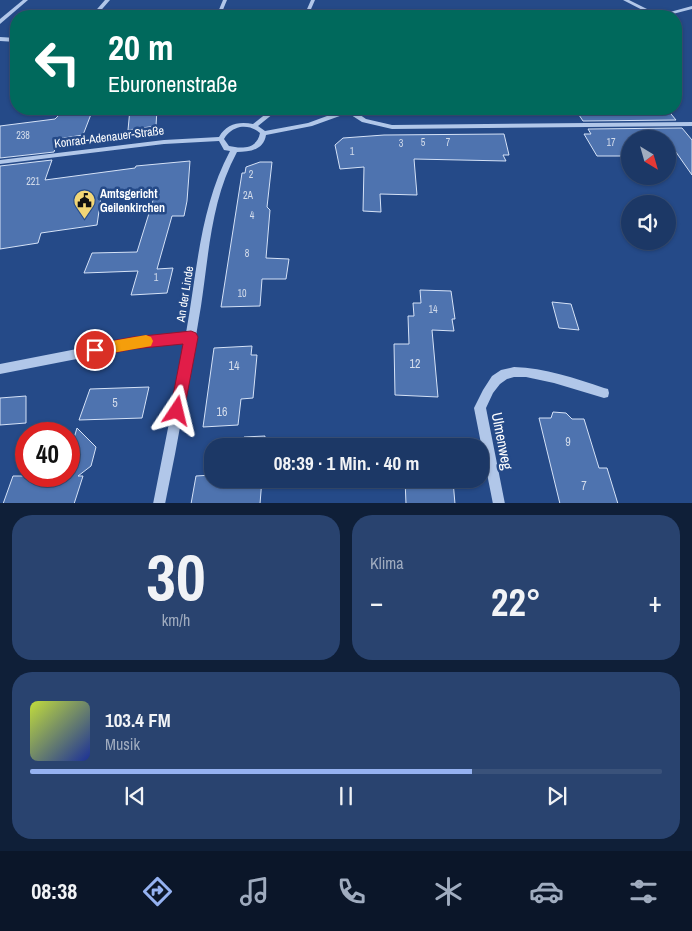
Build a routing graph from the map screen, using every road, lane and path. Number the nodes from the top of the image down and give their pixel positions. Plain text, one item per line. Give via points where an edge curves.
1 (26, 0) edge
2 (108, 0) edge
3 (625, 0) edge
4 (14, 10) edge
5 (99, 10) edge
6 (646, 10) edge
7 (10, 14) edge
8 (0, 22) edge
9 (268, 115) edge
10 (334, 115) edge
11 (357, 115) edge
12 (692, 124) edge
13 (254, 126) junction
14 (263, 133) junction
15 (221, 139) junction
16 (234, 150) junction
17 (0, 162) edge
18 (191, 337) junction
19 (0, 369) edge
20 (604, 393) dead end
21 (159, 503) edge
22 (499, 503) edge

1 - 4 street
2 - 5 street
3 - 6 street
7 - 8 street
9 - 13 street
10 - 14 street via 310,124
11 - 12 street via 364,121 392,127
13 - 14 street
13 - 15 street, Konrad-Adenauer-Straße via 233,127 224,132
14 - 16 street via 261,141 253,148
15 - 16 street via 227,148
15 - 17 street, Konrad-Adenauer-Straße via 154,143
16 - 18 street, An der Linde via 221,170 214,194
18 - 19 street via 133,343
18 - 21 street, An der Linde
20 - 22 street, Ulmenweg via 518,371 503,374 493,384 480,408

